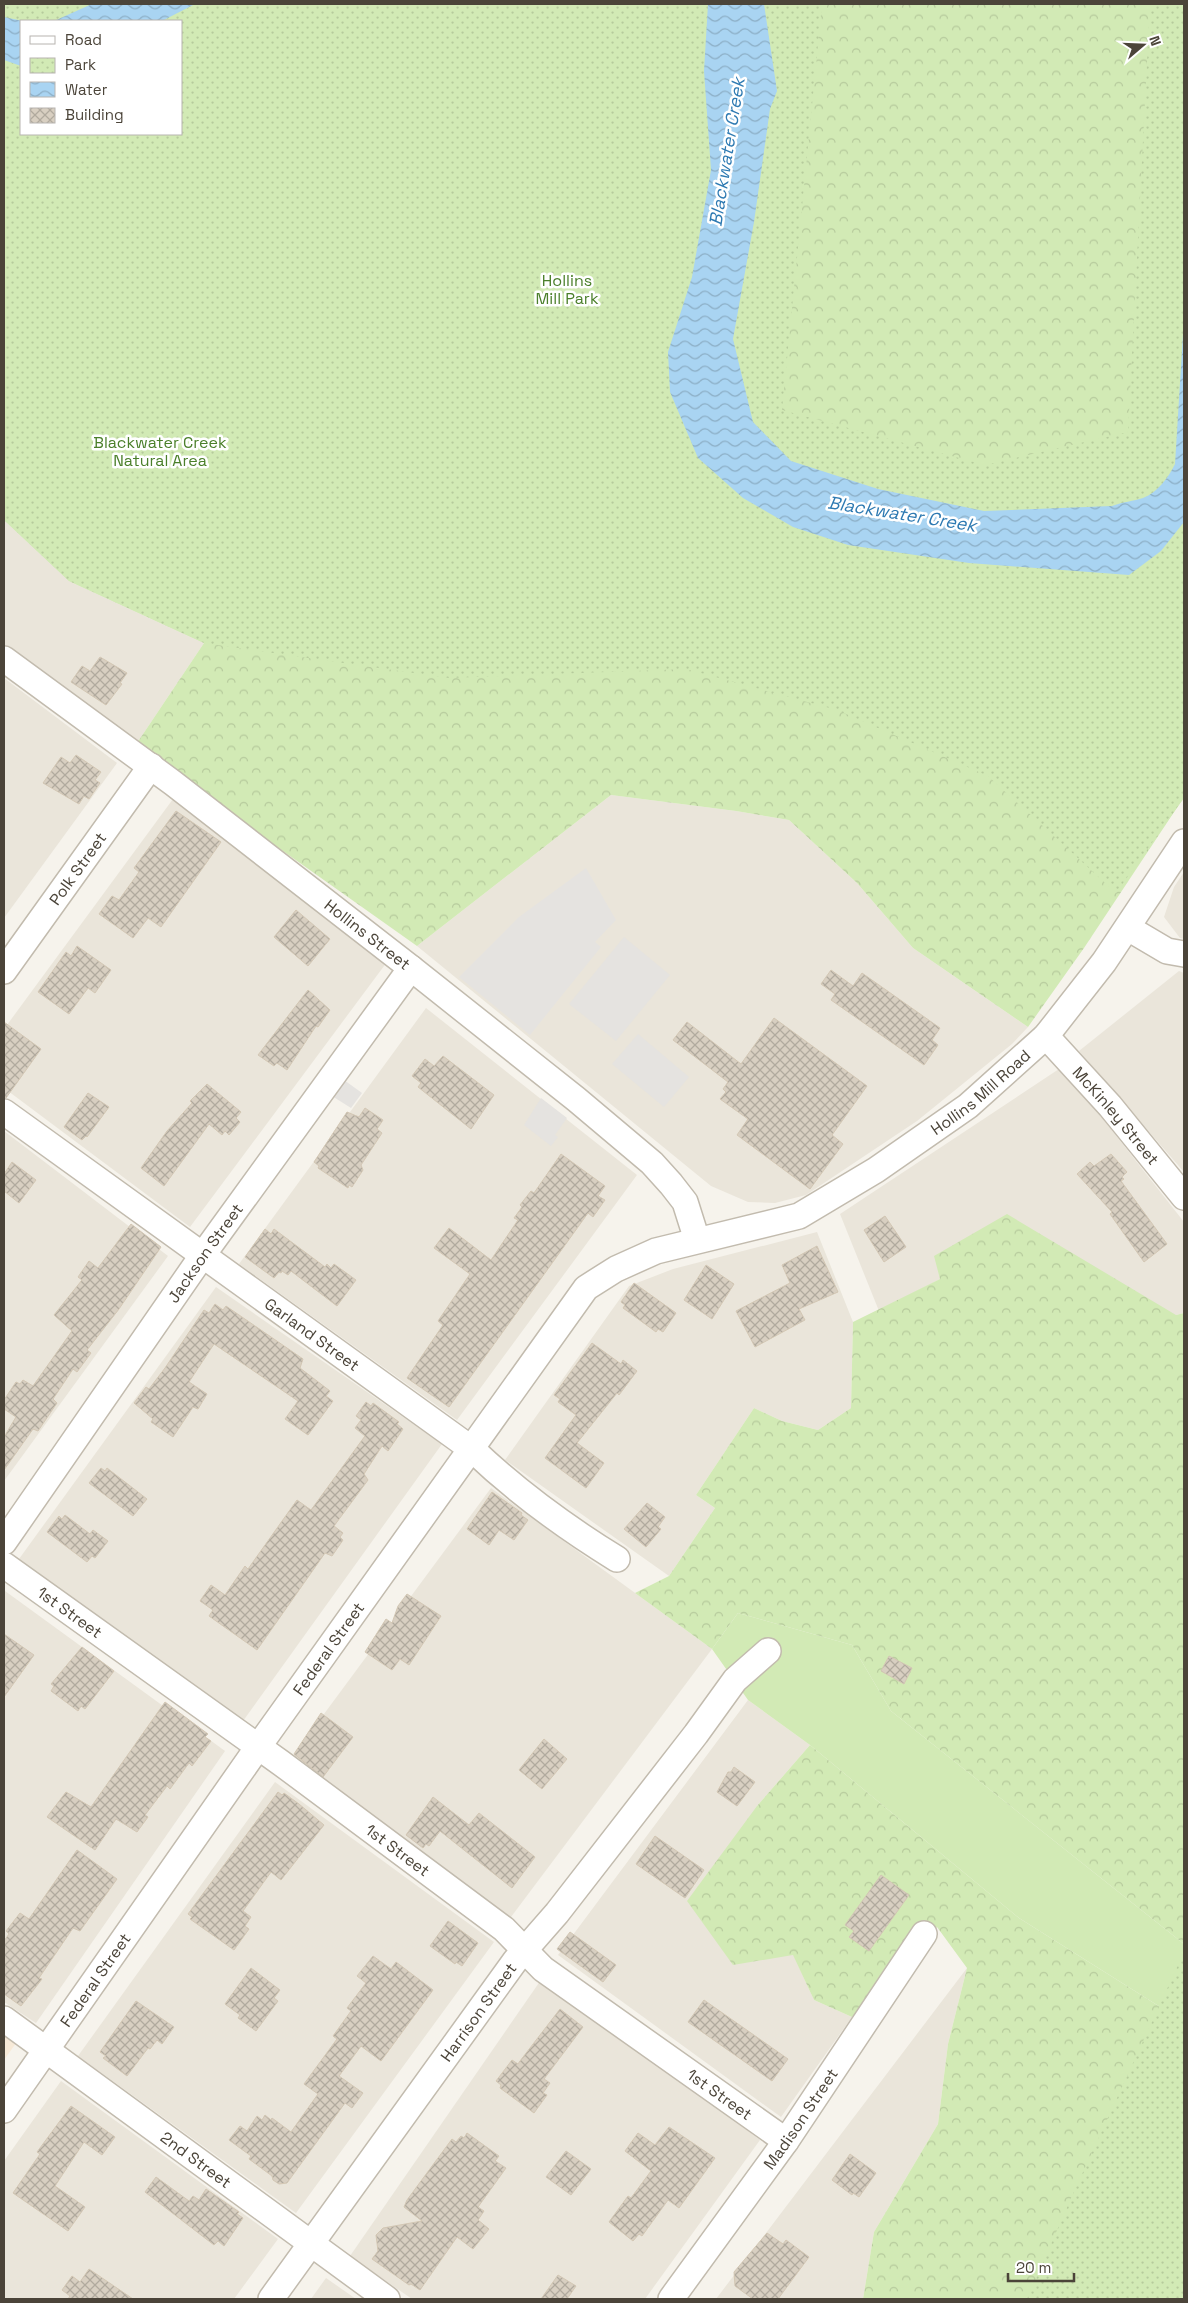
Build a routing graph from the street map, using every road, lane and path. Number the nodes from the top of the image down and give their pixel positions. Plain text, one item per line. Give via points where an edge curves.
1 (4, 659) edge
2 (151, 766) junction
3 (1184, 842) edge
4 (1128, 928) junction
5 (1184, 954) edge
6 (411, 968) junction
7 (4, 971) edge
8 (1046, 1036) junction
9 (4, 1112) edge
10 (1184, 1196) edge
11 (697, 1240) junction
12 (202, 1256) junction
13 (473, 1450) junction
14 (4, 1542) edge
15 (617, 1559) dead end
16 (4, 1565) edge
17 (768, 1651) dead end
18 (258, 1747) junction
19 (924, 1934) dead end
20 (525, 1949) junction
21 (4, 2019) edge
22 (46, 2050) junction
23 (4, 2110) edge
24 (786, 2141) junction
25 (312, 2243) junction
26 (272, 2299) edge
27 (387, 2299) edge
28 (671, 2299) edge

1 - 2 street, Hollins Street
2 - 6 street, Hollins Street
2 - 7 street, Polk Street
3 - 4 street, Hollins Mill Road
4 - 5 street via 1167,951
4 - 8 street, Hollins Mill Road
6 - 11 street, Hollins Street via 652,1163 685,1202
6 - 12 street, Jackson Street
8 - 10 street, McKinley Street via 1110,1106
8 - 11 street, Hollins Mill Road via 968,1106 876,1170 799,1216
9 - 12 street, Garland Street
11 - 13 street, Federal Street via 656,1251 616,1269 586,1288
12 - 13 street, Garland Street
12 - 14 street, Jackson Street
13 - 15 street, Garland Street via 570,1530
13 - 18 street, Federal Street
16 - 18 street, 1st Street
17 - 20 street, Harrison Street via 735,1680 556,1914
18 - 20 street, 1st Street via 504,1929
18 - 22 street, Federal Street
19 - 24 street, Madison Street
20 - 24 street, 1st Street via 543,1968
20 - 25 street, Harrison Street
21 - 22 street, 2nd Street
22 - 23 street, Federal Street
22 - 25 street, 2nd Street
24 - 28 street, Madison Street
25 - 26 street, Harrison Street
25 - 27 street, 2nd Street

